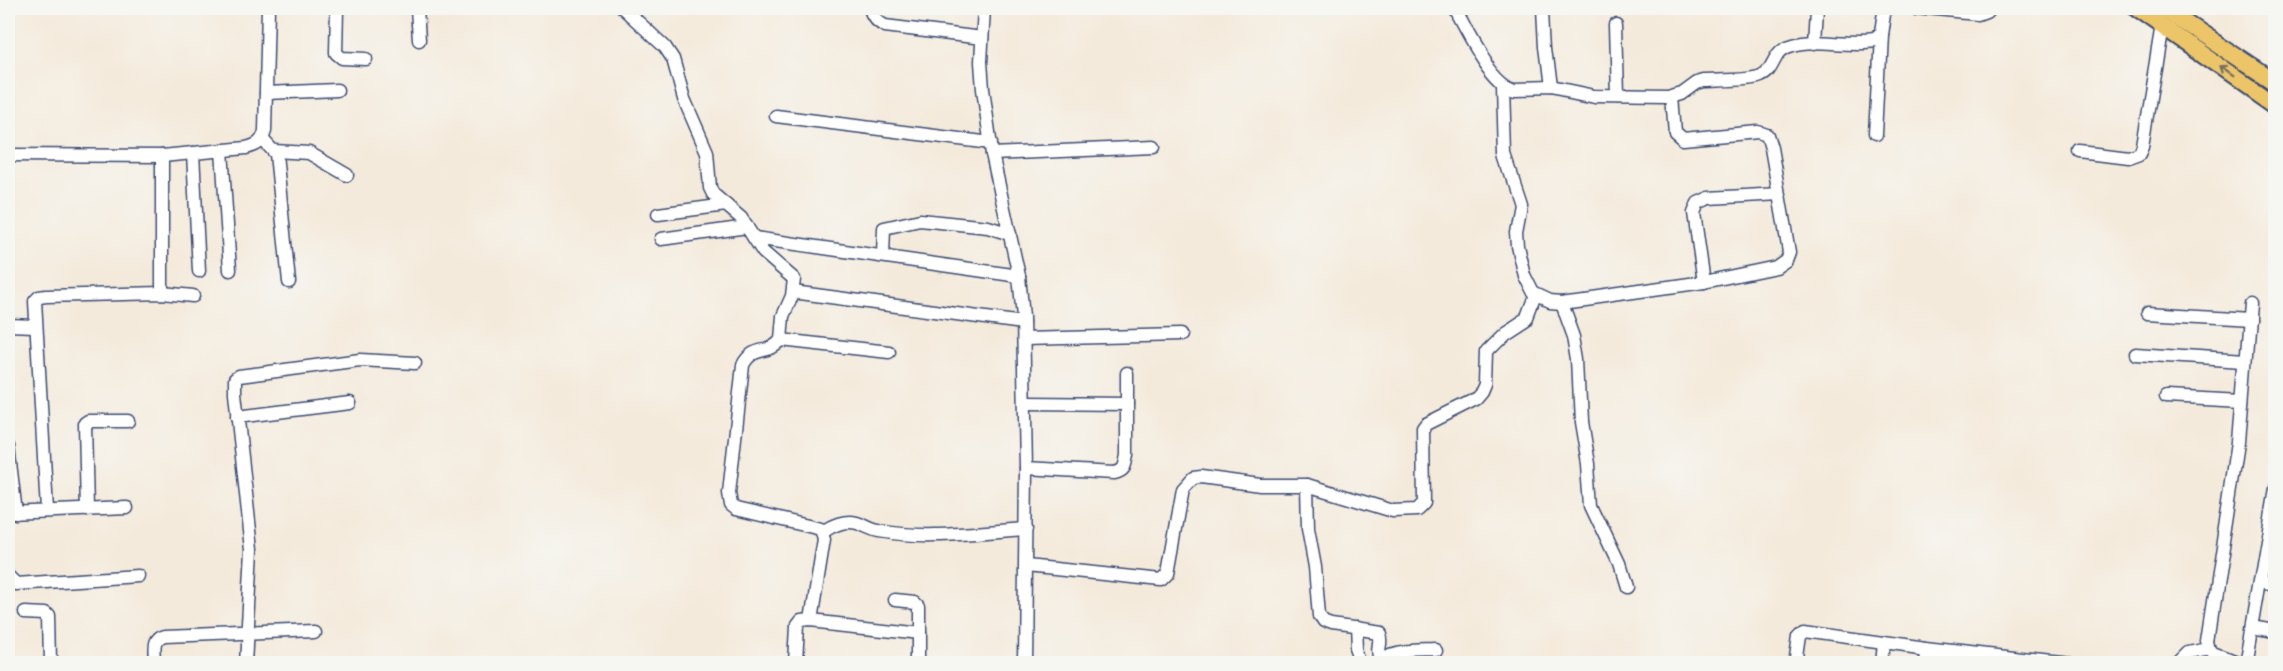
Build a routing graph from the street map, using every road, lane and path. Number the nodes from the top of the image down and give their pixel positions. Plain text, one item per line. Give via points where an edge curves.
1 (268, 8) edge
2 (336, 8) edge
3 (417, 8) edge
4 (623, 8) edge
5 (870, 8) edge
6 (984, 8) edge
7 (1454, 8) edge
8 (1544, 8) edge
9 (1817, 8) edge
10 (1887, 8) edge
11 (1916, 8) edge
12 (1989, 8) edge
13 (2136, 8) edge
14 (2163, 8) edge
15 (1616, 23) dead end
16 (2162, 26) junction
17 (1879, 37) junction
18 (982, 38) junction
19 (419, 40) dead end
20 (1815, 43) junction
21 (366, 58) dead end
22 (1503, 83) junction
23 (2276, 83) edge
24 (1551, 88) junction
25 (337, 90) dead end
26 (266, 93) junction
27 (1618, 97) junction
28 (1672, 97) junction
29 (2276, 106) edge
30 (776, 116) dead end
31 (1875, 136) dead end
32 (263, 140) junction
33 (1154, 147) dead end
34 (991, 148) junction
35 (222, 150) junction
36 (274, 151) junction
37 (2080, 151) dead end
38 (193, 153) junction
39 (8, 155) edge
40 (162, 156) junction
41 (347, 175) dead end
42 (1780, 194) junction
43 (726, 205) junction
44 (658, 214) dead end
45 (751, 233) junction
46 (1010, 234) junction
47 (661, 239) dead end
48 (883, 256) junction
49 (230, 270) dead end
50 (199, 271) dead end
51 (1018, 276) junction
52 (289, 282) dead end
53 (1704, 282) junction
54 (793, 292) junction
55 (162, 293) junction
56 (192, 296) dead end
57 (1536, 296) junction
58 (1562, 302) junction
59 (2250, 303) dead end
60 (2147, 313) dead end
61 (2249, 320) junction
62 (1023, 323) junction
63 (8, 325) edge
64 (35, 326) junction
65 (1180, 335) dead end
66 (781, 339) junction
67 (1024, 339) junction
68 (888, 352) dead end
69 (2135, 354) dead end
70 (2245, 362) junction
71 (415, 363) dead end
72 (1127, 373) dead end
73 (2166, 397) dead end
74 (2242, 401) junction
75 (350, 403) dead end
76 (1026, 403) junction
77 (1127, 404) junction
78 (237, 417) junction
79 (128, 421) dead end
80 (8, 446) edge
81 (1026, 468) junction
82 (1307, 485) junction
83 (2276, 488) edge
84 (127, 508) dead end
85 (47, 510) junction
86 (87, 510) junction
87 (12, 513) edge
88 (1026, 529) junction
89 (823, 532) junction
90 (2271, 540) edge
91 (1026, 566) junction
92 (8, 576) edge
93 (138, 576) dead end
94 (2260, 582) junction
95 (2276, 585) edge
96 (1626, 587) dead end
97 (896, 600) dead end
98 (26, 613) dead end
99 (811, 621) junction
100 (2253, 628) junction
101 (1355, 629) junction
102 (316, 631) dead end
103 (2276, 632) edge
104 (918, 633) junction
105 (247, 634) junction
106 (1884, 642) junction
107 (1928, 648) junction
108 (2211, 649) junction
109 (1436, 650) dead end
110 (1977, 659) edge
111 (1380, 661) edge
112 (2049, 662) edge
113 (51, 663) edge
114 (153, 663) edge
115 (246, 663) edge
116 (796, 663) edge
117 (918, 663) edge
118 (1024, 663) edge
119 (1361, 663) edge
120 (1796, 663) edge
121 (1882, 663) edge
122 (1926, 663) edge
123 (2068, 663) edge
124 (2179, 663) edge
125 (2246, 663) edge

1 - 26 street
2 - 21 street via 336,53 342,58
3 - 19 street
4 - 43 street via 673,59 684,99 707,152 710,188
5 - 18 street via 872,16 885,26
6 - 18 street
7 - 22 street
8 - 24 street
9 - 20 street
10 - 17 street
11 - 12 street via 1978,14
13 - 16 highway
14 - 23 highway
15 - 27 street
29 -> 16 highway
16 - 37 street via 2139,153 2128,158
17 - 20 street via 1866,44
17 - 31 street
18 - 34 street via 983,89
20 - 28 street via 1784,48 1761,76 1697,83
22 - 24 street via 1514,89
22 - 57 street via 1505,156 1521,204 1516,245 1529,288
24 - 27 street via 1584,96
25 - 26 street
26 - 32 street
27 - 28 street
28 - 42 street via 1675,132 1683,139 1758,132 1767,135
30 - 34 street
32 - 35 street via 246,148
32 - 36 street
33 - 34 street
34 - 46 street
35 - 38 street
35 - 49 street
36 - 41 street via 309,153
36 - 52 street
38 - 40 street
38 - 50 street
39 - 40 street
40 - 55 street
42 - 53 street via 1788,240 1786,260 1776,267
42 - 53 street via 1709,198 1698,203 1694,213
43 - 44 street
43 - 45 street
45 - 47 street
45 - 48 street
45 - 54 street via 763,252 792,276
46 - 48 street via 988,227 920,220 884,228
46 - 51 street
48 - 51 street
51 - 62 street
53 - 58 street
54 - 62 street
54 - 66 street via 783,316
55 - 56 street
55 - 64 street via 39,297 34,306
57 - 58 street
57 - 82 street via 1528,317 1486,351 1485,385 1476,399 1423,428 1424,503 1417,510 1396,511
58 - 96 street via 1578,359 1591,505
59 - 61 street
60 - 61 street
61 - 70 street
62 - 67 street
63 - 64 street
64 - 85 street
65 - 67 street
66 - 68 street
66 - 89 street via 771,348 752,353 743,365 731,505 818,527
67 - 76 street
69 - 70 street
70 - 74 street
71 - 78 street via 360,360 239,376 234,383
72 - 77 street
73 - 74 street
74 - 108 street via 2210,627
75 - 78 street
76 - 77 street
76 - 81 street
77 - 81 street via 1127,455 1125,468 1120,472
78 - 105 street via 252,549
79 - 86 street via 85,423
80 - 87 street
81 - 88 street
82 - 91 street via 1260,486 1193,478 1180,498 1168,573 1161,580
82 - 101 street via 1319,617 1330,626
83 - 90 street
84 - 86 street
85 - 86 street
85 - 87 street
88 - 89 street via 920,534 879,531 850,522
88 - 91 street
89 - 99 street
90 - 94 street
91 - 118 street
92 - 93 street via 16,584 29,584
94 - 95 street
94 - 100 street
97 - 104 street via 918,605
98 - 113 street via 50,617
99 - 104 street
99 - 116 street via 799,624
100 - 103 street
100 - 125 street
101 - 111 street via 1379,633
101 - 119 street
102 - 105 street
104 - 117 street
105 - 114 street via 157,638 153,643
105 - 115 street
106 - 107 street
106 - 120 street via 1805,631 1800,636
106 - 121 street
107 - 110 street
107 - 122 street
108 - 124 street via 2190,653
108 - 125 street
109 - 111 street via 1389,655
110 - 112 street
112 - 123 street

